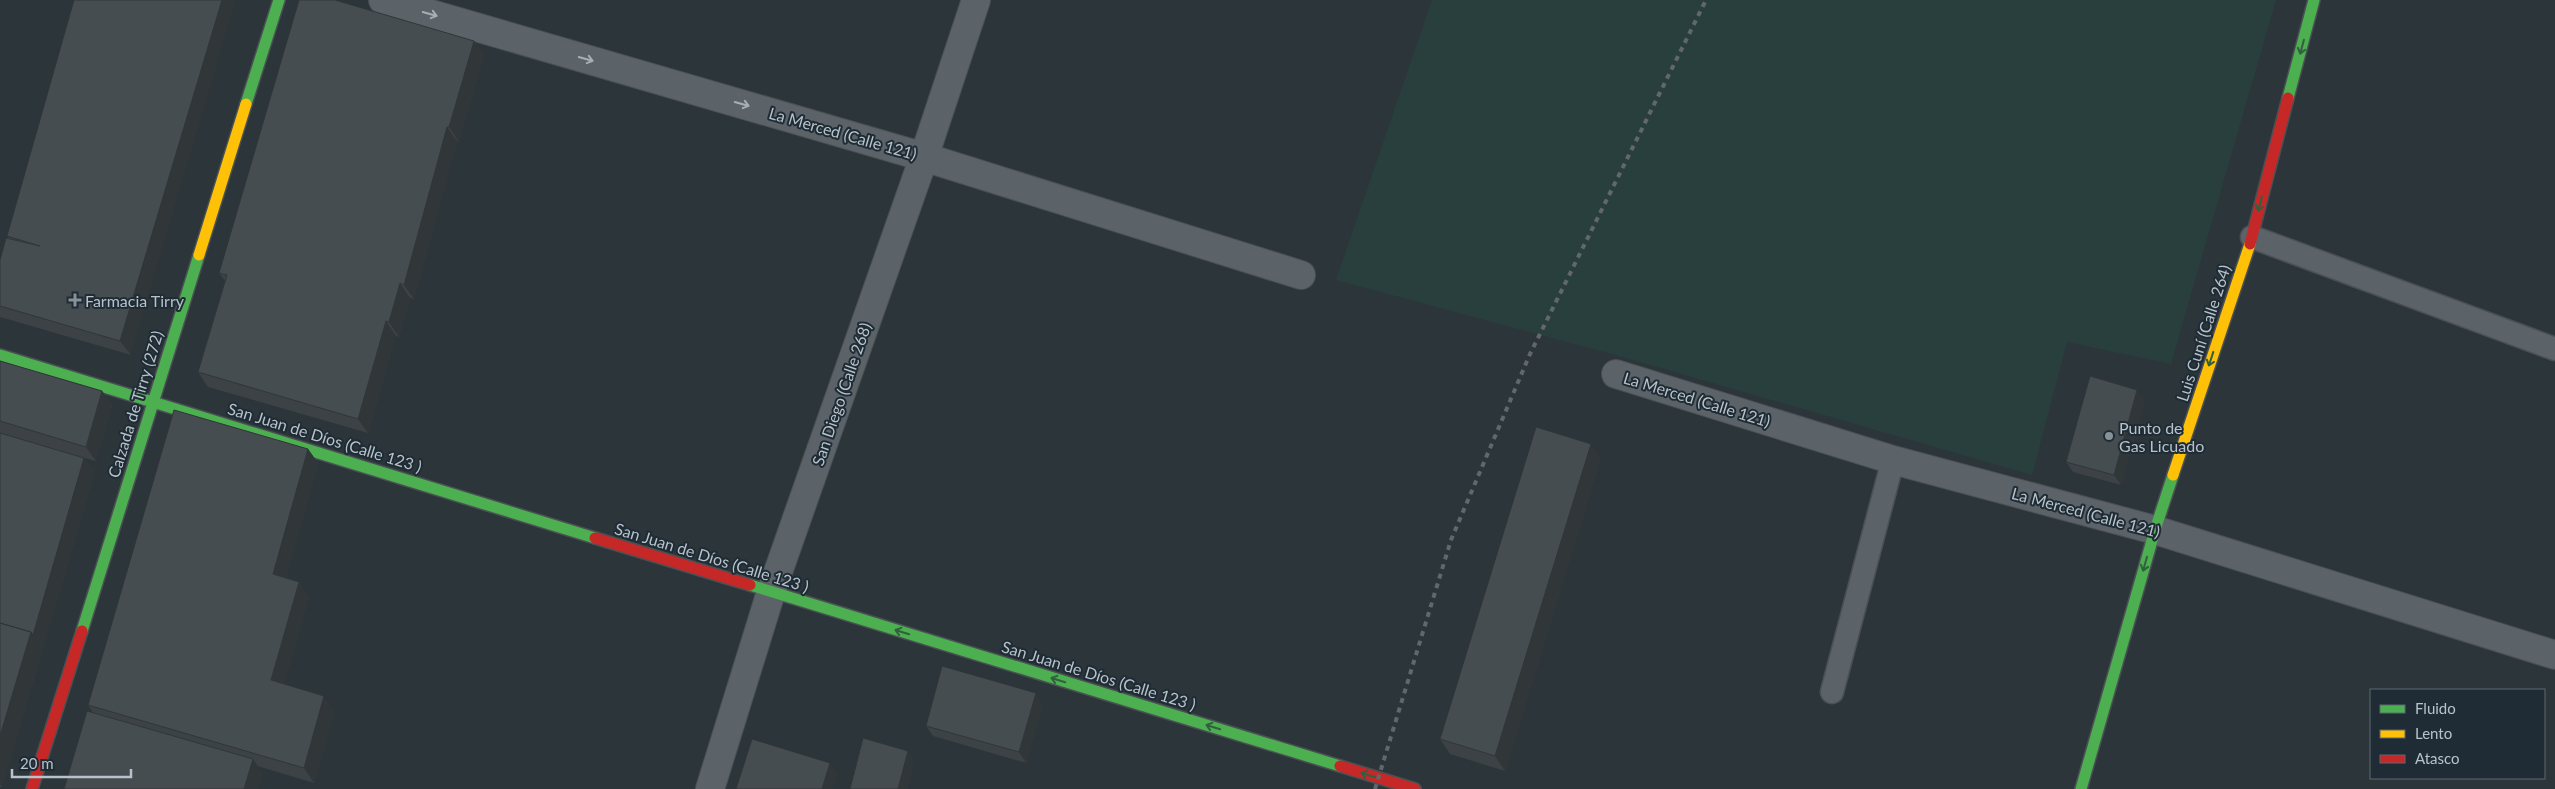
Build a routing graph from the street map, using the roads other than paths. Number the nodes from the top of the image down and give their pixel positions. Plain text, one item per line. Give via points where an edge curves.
1 (279, 0) edge
2 (383, 0) edge
3 (976, 0) edge
4 (2314, 0) edge
5 (924, 157) junction
6 (2252, 237) junction
7 (1301, 275) dead end
8 (2555, 348) edge
9 (0, 355) edge
10 (1616, 374) dead end
11 (152, 401) junction
12 (1893, 460) junction
13 (2155, 530) junction
14 (771, 592) junction
15 (2555, 655) edge
16 (1832, 692) dead end
17 (32, 789) edge
18 (710, 789) edge
19 (1413, 789) edge
20 (2081, 789) edge

1 - 11 street, Calzada de Tirry (272)
2 -> 5 street, La Merced (Calle 121)
3 - 5 street, San Diego (Calle 268)
4 -> 6 street, Luis Cuní (Calle 264)
5 - 7 street, La Merced (Calle 121)
5 - 14 street, San Diego (Calle 268)
6 - 8 lane
6 -> 13 street, Luis Cuní (Calle 264)
9 - 11 street, San Juan de Díos (Calle 123 )
10 - 12 street, La Merced (Calle 121)
11 - 14 street, San Juan de Díos (Calle 123 )
11 - 17 street, Calzada de Tirry (272)
12 - 13 street, La Merced (Calle 121)
12 - 16 lane
13 - 15 street, La Merced (Calle 121)
13 -> 20 street, Luis Cuní (Calle 264)
14 - 18 street, San Diego (Calle 268)
19 -> 14 street, San Juan de Díos (Calle 123 )

